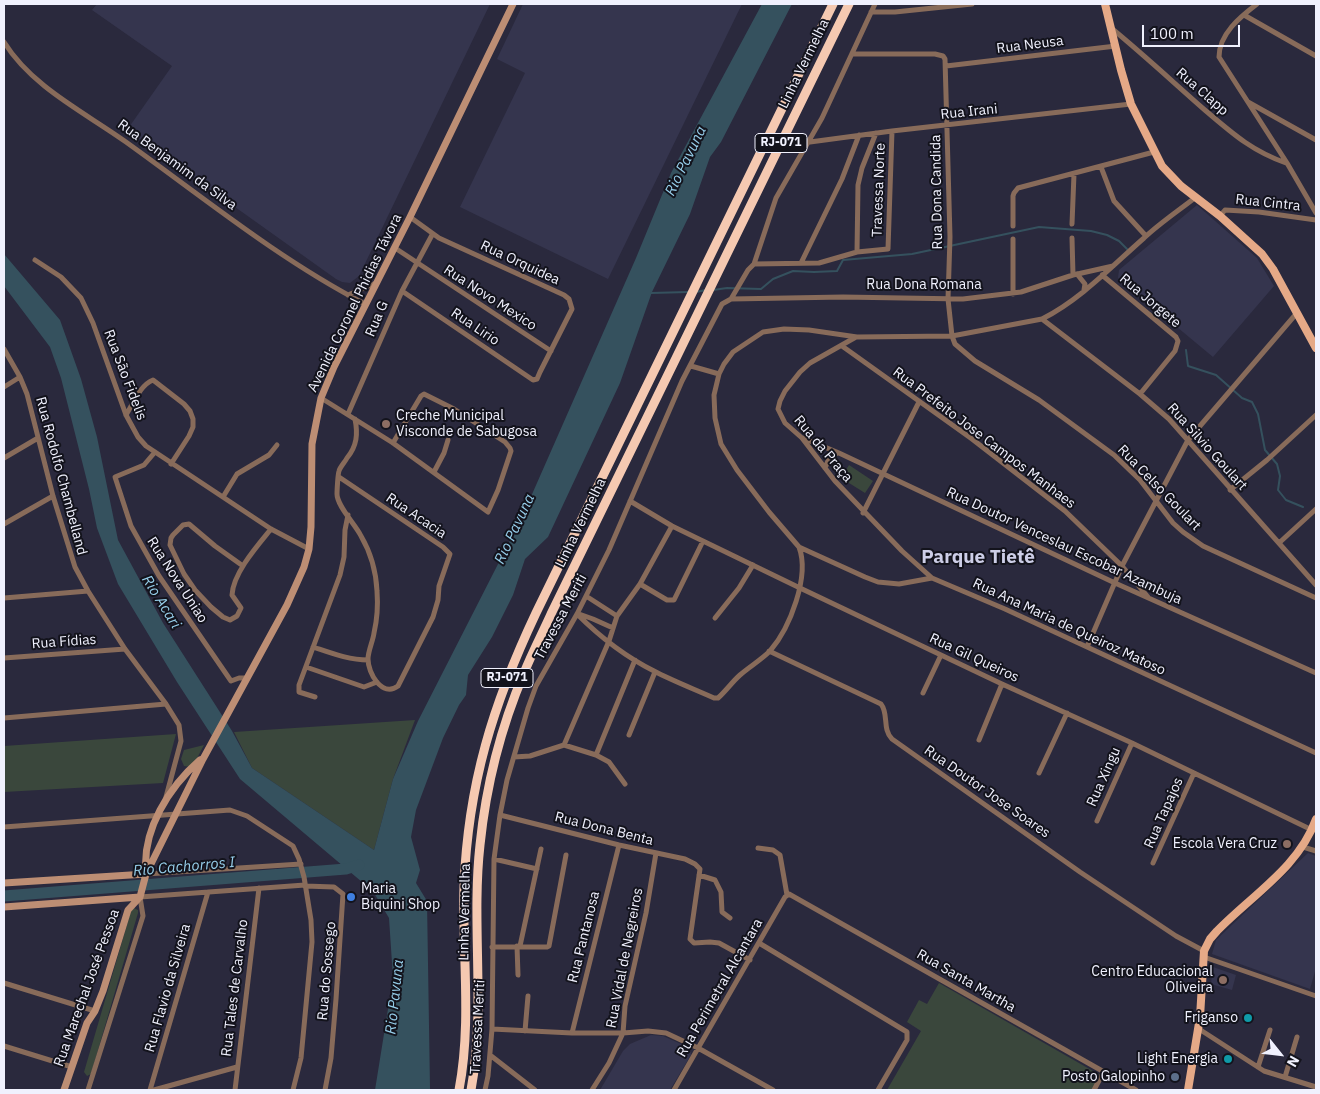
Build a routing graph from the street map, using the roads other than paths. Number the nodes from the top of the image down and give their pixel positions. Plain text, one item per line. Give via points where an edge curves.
1 (513, 4) edge
2 (833, 4) edge
3 (849, 4) edge
4 (875, 4) edge
5 (972, 4) edge
6 (1105, 4) edge
7 (1257, 4) edge
8 (871, 12) junction
9 (1244, 15) junction
10 (1110, 26) junction
11 (4, 42) edge
12 (1116, 46) junction
13 (852, 54) junction
14 (1316, 56) edge
15 (946, 66) junction
16 (1248, 102) junction
17 (1131, 104) junction
18 (947, 126) junction
19 (892, 130) junction
20 (876, 132) junction
21 (859, 135) junction
22 (1316, 140) edge
23 (810, 142) junction
24 (1154, 152) junction
25 (1287, 163) junction
26 (1101, 167) junction
27 (1074, 174) junction
28 (1196, 197) junction
29 (1316, 212) edge
30 (1220, 216) junction
31 (410, 217) junction
32 (1316, 220) edge
33 (1072, 224) dead end
34 (1013, 226) dead end
35 (432, 235) junction
36 (1146, 236) junction
37 (1072, 238) dead end
38 (1013, 239) dead end
39 (395, 248) junction
40 (857, 252) junction
41 (35, 260) dead end
42 (416, 263) junction
43 (802, 263) junction
44 (754, 264) junction
45 (1113, 266) junction
46 (1075, 274) junction
47 (1102, 275) junction
48 (376, 283) junction
49 (402, 291) junction
50 (1084, 291) junction
51 (1013, 294) junction
52 (348, 295) junction
53 (732, 296) junction
54 (948, 299) junction
55 (365, 304) junction
56 (1296, 314) junction
57 (1042, 320) junction
58 (952, 336) junction
59 (857, 337) junction
60 (842, 346) junction
61 (1316, 348) edge
62 (4, 349) edge
63 (551, 352) junction
64 (691, 366) junction
65 (719, 374) junction
66 (20, 377) junction
67 (536, 379) joint
68 (4, 387) edge
69 (1140, 394) junction
70 (321, 398) junction
71 (919, 402) junction
72 (348, 414) junction
73 (126, 415) junction
74 (1316, 415) edge
75 (355, 419) junction
76 (38, 438) junction
77 (802, 438) junction
78 (448, 440) dead end
79 (1188, 440) junction
80 (393, 443) junction
81 (277, 445) dead end
82 (155, 452) junction
83 (839, 453) junction
84 (4, 458) edge
85 (171, 464) junction
86 (825, 468) junction
87 (434, 472) junction
88 (882, 474) junction
89 (339, 477) junction
90 (1230, 490) junction
91 (53, 496) junction
92 (223, 497) junction
93 (1155, 500) junction
94 (630, 501) junction
95 (1316, 509) edge
96 (863, 512) junction
97 (348, 515) junction
98 (4, 524) edge
99 (672, 526) junction
100 (271, 529) junction
101 (703, 541) junction
102 (1279, 543) junction
103 (799, 547) junction
104 (309, 549) junction
105 (753, 565) junction
106 (243, 566) junction
107 (1122, 566) junction
108 (932, 578) junction
109 (1115, 583) junction
110 (640, 584) junction
111 (1316, 586) edge
112 (800, 588) junction
113 (88, 591) junction
114 (586, 596) junction
115 (4, 598) edge
116 (1149, 598) junction
117 (1316, 598) edge
118 (577, 614) junction
119 (617, 616) junction
120 (715, 618) dead end
121 (613, 628) junction
122 (609, 641) junction
123 (313, 647) junction
124 (1087, 647) junction
125 (126, 649) junction
126 (770, 651) junction
127 (941, 655) junction
128 (4, 658) edge
129 (368, 660) junction
130 (635, 660) junction
131 (306, 667) junction
132 (655, 672) junction
133 (1316, 673) edge
134 (247, 678) junction
135 (377, 682) junction
136 (1002, 684) junction
137 (923, 693) dead end
138 (315, 697) dead end
139 (166, 704) junction
140 (1066, 713) junction
141 (4, 718) edge
142 (628, 735) dead end
143 (979, 740) dead end
144 (1132, 743) junction
145 (564, 745) junction
146 (1316, 753) edge
147 (596, 755) junction
148 (514, 757) junction
149 (202, 759) joint
150 (176, 762) junction
151 (1039, 772) dead end
152 (1194, 773) junction
153 (192, 774) junction
154 (625, 784) dead end
155 (164, 804) junction
156 (176, 813) junction
157 (158, 814) junction
158 (147, 815) junction
159 (500, 815) junction
160 (1316, 819) edge
161 (1097, 821) dead end
162 (154, 824) junction
163 (4, 827) edge
164 (1312, 830) junction
165 (619, 846) junction
166 (1303, 847) junction
167 (758, 848) dead end
168 (541, 850) dead end
169 (1316, 851) edge
170 (656, 853) junction
171 (566, 855) dead end
172 (494, 859) junction
173 (1153, 863) dead end
174 (301, 866) junction
175 (537, 869) junction
176 (700, 872) junction
177 (145, 877) junction
178 (4, 883) edge
179 (305, 885) junction
180 (259, 888) junction
181 (208, 892) junction
182 (140, 894) junction
183 (786, 896) junction
184 (4, 907) edge
185 (730, 918) dead end
186 (759, 943) junction
187 (518, 946) junction
188 (492, 947) junction
189 (1204, 954) junction
190 (750, 960) junction
191 (518, 975) dead end
192 (4, 983) edge
193 (528, 996) dead end
194 (1316, 996) edge
195 (95, 1011) junction
196 (492, 1029) junction
197 (1199, 1029) junction
198 (1270, 1030) dead end
199 (525, 1031) junction
200 (572, 1033) junction
201 (623, 1033) junction
202 (1297, 1037) dead end
203 (4, 1046) edge
204 (698, 1048) junction
205 (490, 1056) junction
206 (72, 1067) junction
207 (237, 1067) junction
208 (1258, 1067) junction
209 (1103, 1073) junction
210 (1285, 1077) junction
211 (1316, 1087) edge
212 (64, 1090) edge
213 (88, 1090) edge
214 (150, 1090) edge
215 (154, 1090) edge
216 (235, 1090) edge
217 (293, 1090) edge
218 (325, 1090) edge
219 (459, 1090) edge
220 (471, 1090) edge
221 (486, 1090) edge
222 (535, 1090) edge
223 (592, 1090) edge
224 (674, 1090) edge
225 (773, 1090) edge
226 (878, 1090) edge
227 (1094, 1090) edge
228 (1136, 1090) edge
229 (1188, 1090) edge

1 - 31 street, Avenida Coronel Phidias Távora
2 - 219 highway, Linha Vermelha / RJ-071 via 520,648 488,731 467,838 464,887 466,1040
3 - 220 highway, Linha Vermelha / RJ-071 via 516,691 492,775 480,845 478,1027
4 - 8 street
5 - 8 street
6 - 10 main road
7 - 9 street
8 - 13 street
9 - 14 street
9 - 16 street via 1225,36 1219,57
10 - 12 main road
10 - 25 street, Rua Clapp via 1251,147
11 - 52 street, Rua Benjamim da Silva via 21,66 58,96 284,256
12 - 15 street, Rua Neusa
12 - 17 main road
13 - 15 street via 935,54 943,56
13 - 23 street
15 - 18 street, Rua Dona Candida
16 - 22 street
16 - 25 street
17 - 18 street, Rua Irani
17 - 24 main road
18 - 19 street, Rua Irani
18 - 54 street, Rua Dona Candida
19 - 20 street, Rua Irani
19 - 40 street, Travessa Norte via 888,249
20 - 21 street, Rua Irani
20 - 40 street via 858,185
21 - 23 street, Rua Irani
21 - 43 street
23 - 44 street via 776,198
24 - 26 street
24 - 28 main road via 1172,177
25 - 29 street
26 - 27 street
26 - 36 street via 1114,201
27 - 33 street
27 - 34 street via 1016,190
28 - 30 main road
28 - 36 street
30 - 32 street, Rua Cintra via 1224,210
30 - 56 main road via 1262,254
31 - 35 street, Rua Orquidea
31 - 39 street, Avenida Coronel Phidias Távora
35 - 42 street, Rua G
35 - 63 street, Rua Orquidea via 569,299 572,309
36 - 45 street
37 - 46 street
38 - 51 street
39 - 42 street
39 - 48 street, Avenida Coronel Phidias Távora
40 - 43 street via 819,263
41 - 73 street, Rua São Fidelis via 61,278 81,298
42 - 49 street, Rua G
42 - 63 street, Rua Novo Mexico
43 - 44 street
44 - 53 street, Travessa Meriti
45 - 46 street, Rua Dona Romana
45 - 47 street
46 - 50 street via 1085,284
46 - 51 street, Rua Dona Romana
47 - 50 street
47 - 69 street, Rua Jorgete via 1178,341
48 - 52 street
48 - 55 street, Avenida Coronel Phidias Távora
49 - 67 street, Rua Lirio via 522,374
49 - 72 street, Rua G
50 - 57 street
51 - 54 street, Rua Dona Romana
52 - 55 street, Rua Benjamim da Silva
53 - 54 street, Rua Dona Romana
53 - 64 street, Travessa Meriti via 719,309
54 - 58 street, Rua Dona Candida
55 - 70 street, Avenida Coronel Phidias Távora
56 - 61 main road
56 - 79 street
57 - 58 street
57 - 69 street, Rua Silvio Goulart
58 - 59 street
58 - 93 street, Rua Celso Goulart via 955,344 975,362 1032,395 1114,455
59 - 60 street, Rua da Praça
59 - 65 street via 809,330 763,332 733,352
60 - 71 street, Rua Prefeito Jose Campos Manhaes
60 - 77 street, Rua da Praça via 810,363 792,381 780,401 778,409 781,416
62 - 66 street, Rua Rodolfo Chambelland
63 - 67 street, Rua Orquidea
64 - 65 street
64 - 94 street, Travessa Meriti
65 - 103 street via 714,396 721,444 736,470
66 - 68 street
66 - 76 street, Rua Rodolfo Chambelland
69 - 79 street, Rua Silvio Goulart
70 - 72 street
70 - 104 street, Avenida Coronel Phidias Távora via 312,444
71 - 88 street
71 - 107 street, Rua Prefeito Jose Campos Manhaes via 1060,506
72 - 75 street
73 - 82 street, Rua São Fidelis via 138,437
73 - 85 street via 141,391 153,380 190,411 193,428
74 - 90 street
75 - 80 street
75 - 89 street via 356,440 339,470
76 - 84 street
76 - 91 street, Rua Rodolfo Chambelland
77 - 83 street, Rua Doutor Venceslau Escobar Azambuja
77 - 86 street, Rua da Praça
78 - 87 street
79 - 90 street, Rua Silvio Goulart
79 - 93 street
80 - 87 street
80 - 87 street via 424,394 454,409 510,448 488,512
81 - 92 street via 269,454 237,474
82 - 85 street, Rua São Fidelis
82 - 134 street, Rua Nova Uniao via 144,465 116,477 130,526 159,576 231,681
83 - 86 street via 830,456
83 - 88 street, Rua Doutor Venceslau Escobar Azambuja
85 - 92 street, Rua São Fidelis
86 - 96 street, Rua da Praça
88 - 96 street
88 - 109 street, Rua Doutor Venceslau Escobar Azambuja
89 - 97 street via 338,500
89 - 135 street, Rua Acacia via 450,554 433,617 398,686 392,690 385,689
90 - 102 street, Rua Silvio Goulart
91 - 98 street
91 - 113 street, Rua Rodolfo Chambelland via 70,554
92 - 100 street, Rua São Fidelis
93 - 107 street
93 - 117 street, Rua Celso Goulart via 1183,532 1203,546
94 - 99 street, Rua Gil Queiros
94 - 114 street, Travessa Meriti
95 - 102 street
96 - 108 street, Rua da Praça
97 - 123 street via 340,575
97 - 129 street via 371,556 376,574 375,631
99 - 101 street, Rua Gil Queiros
99 - 110 street
100 - 104 street, Rua São Fidelis
100 - 106 street
101 - 105 street, Rua Gil Queiros
101 - 110 street via 674,600 667,600
102 - 111 street, Rua Silvio Goulart
103 - 108 street via 878,582 899,584
103 - 112 street via 803,560
104 - 134 street, Avenida Coronel Phidias Távora via 296,586
105 - 112 street, Rua Gil Queiros
105 - 120 street
106 - 106 street via 232,589 241,608 230,620 195,590 170,546 171,538 183,525 189,524
107 - 109 street
107 - 116 street, Rua Prefeito Jose Campos Manhaes
108 - 124 street, Rua Ana Maria de Queiroz Matoso
109 - 116 street, Rua Doutor Venceslau Escobar Azambuja
109 - 124 street
110 - 119 street
112 - 126 street via 790,616
112 - 127 street, Rua Gil Queiros
113 - 115 street
113 - 125 street, Rua Rodolfo Chambelland
114 - 118 street, Travessa Meriti
114 - 119 street
116 - 133 street, Rua Doutor Venceslau Escobar Azambuja
118 - 121 street
118 - 122 street
118 - 148 street, Travessa Meriti via 536,686
119 - 121 street
121 - 122 street
122 - 130 street
122 - 145 street
123 - 129 street
123 - 131 street
124 - 146 street, Rua Ana Maria de Queiroz Matoso
125 - 128 street, Rua Fídias
125 - 139 street, Rua Rodolfo Chambelland
126 - 132 street via 740,675 720,697 714,698
126 - 189 street, Rua Doutor Jose Soares via 881,704 886,731 892,739 1080,872
127 - 136 street, Rua Gil Queiros
127 - 137 street
129 - 135 street
130 - 132 street
130 - 147 street
131 - 135 street via 364,687
131 - 138 street via 298,689 302,694
132 - 142 street
134 - 149 street, Avenida Coronel Phidias Távora
136 - 140 street, Rua Gil Queiros
136 - 143 street
139 - 141 street
139 - 150 street, Rua Rodolfo Chambelland via 181,734
140 - 144 street, Rua Gil Queiros
140 - 151 street
144 - 152 street, Rua Gil Queiros
144 - 161 street, Rua Xingu
145 - 147 street
145 - 148 street via 530,756
147 - 154 street via 610,762
148 - 159 street, Travessa Meriti
149 - 153 street, Rua Marechal José Pessoa
150 - 153 street via 182,771
150 - 155 street, Rua Rodolfo Chambelland
152 - 164 street, Rua Gil Queiros
152 - 173 street, Rua Tapajos
153 - 155 street, Rua Marechal José Pessoa
153 - 156 street, Rua Marechal José Pessoa
155 - 157 street, Rua Marechal José Pessoa
156 - 157 street
156 - 174 street via 241,812 287,841 297,852
156 - 177 street, Rua Marechal José Pessoa
157 - 158 street
157 - 162 street, Rua Marechal José Pessoa
158 - 162 street
158 - 163 street
159 - 165 street, Rua Dona Benta
159 - 172 street, Travessa Meriti
160 - 164 main road
162 - 177 street, Rua Marechal José Pessoa via 145,852
164 - 166 main road
165 - 170 street, Rua Dona Benta
165 - 200 street, Rua Pantanosa
166 - 169 street
166 - 189 main road via 1217,931
167 - 183 street via 773,850 780,855
168 - 175 street
170 - 176 street, Rua Dona Benta via 696,864
170 - 201 street, Rua Vidal de Negreiros via 625,1006
171 - 187 street via 550,944 547,948
172 - 175 street
172 - 188 street, Travessa Meriti
174 - 177 street
174 - 179 street
175 - 187 street
176 - 185 street, Rua Dona Benta via 715,880 721,892 722,912
176 - 190 street via 690,939 694,943 710,942 725,946
177 - 178 street
177 - 182 street, Rua Marechal José Pessoa
179 - 180 street
179 - 217 street via 312,942 301,1058
179 - 218 street, Rua do Sossego via 334,887 343,894 331,1058
180 - 181 street
180 - 207 street, Rua Tales de Carvalho
181 - 182 street
181 - 214 street, Rua Flavio da Silveira
182 - 184 street
182 - 195 street, Rua Marechal José Pessoa via 128,910
182 - 213 street, Rua Marechal José Pessoa via 143,916
183 - 186 street, Rua Perimetral Alcantara
183 - 209 street, Rua Santa Martha via 791,894
186 - 190 street, Rua Perimetral Alcantara
186 - 226 street via 905,1030 907,1040
187 - 188 street
187 - 191 street
188 - 196 street, Travessa Meriti
189 - 194 street, Rua Doutor Jose Soares
189 - 197 main road
190 - 204 street, Rua Perimetral Alcantara
192 - 195 street
193 - 199 street
195 - 206 street, Rua Marechal José Pessoa via 87,1023
196 - 199 street
196 - 205 street, Travessa Meriti
197 - 208 street
197 - 229 main road
198 - 208 street
199 - 200 street
200 - 201 street
201 - 204 street via 657,1032
201 - 223 street, Rua Vidal de Negreiros
202 - 210 street
203 - 206 street
204 - 224 street, Rua Perimetral Alcantara
204 - 225 street
205 - 221 street, Travessa Meriti
205 - 222 street
206 - 212 street, Rua Marechal José Pessoa
207 - 215 street
207 - 216 street, Rua Tales de Carvalho
208 - 210 street
209 - 227 street
209 - 228 street, Rua Santa Martha
210 - 211 street

